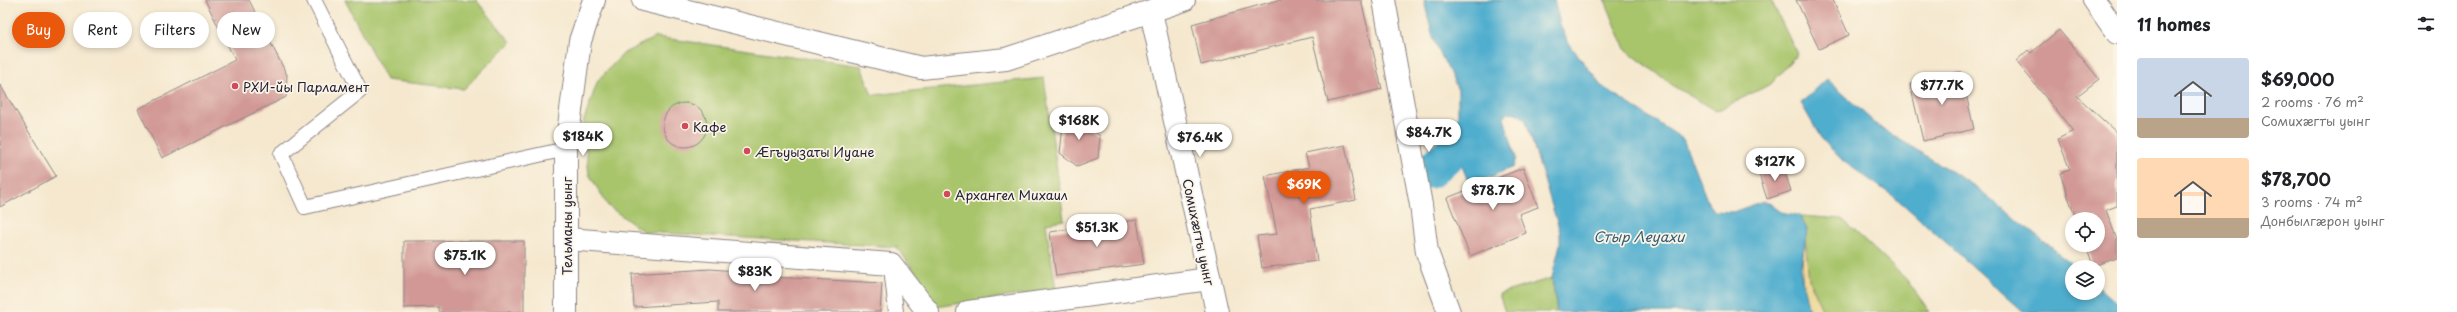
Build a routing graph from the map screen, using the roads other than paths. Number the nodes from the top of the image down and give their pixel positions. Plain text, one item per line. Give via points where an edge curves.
1 (314, 0) edge
2 (594, 0) edge
3 (643, 0) edge
4 (1184, 0) edge
5 (1384, 0) edge
6 (2094, 0) edge
7 (1150, 6) edge
8 (2117, 33) edge
9 (566, 150) junction
10 (567, 239) junction
11 (891, 264) junction
12 (1209, 279) junction
13 (566, 312) edge
14 (896, 312) edge
15 (928, 312) edge
16 (968, 312) edge
17 (1217, 312) edge
18 (1449, 312) edge

1 - 9 lane via 360,91 281,154 305,207
2 - 9 street, Тельманы уынг via 580,41
3 - 7 street via 921,68 1006,59
4 - 7 street
5 - 18 street via 1428,252
6 - 8 street
7 - 12 street, Сомихæгты уынг
9 - 10 street, Тельманы уынг
10 - 11 street
10 - 13 street, Тельманы уынг
11 - 14 lane
11 - 15 street
12 - 16 street
12 - 17 street, Сомихæгты уынг

